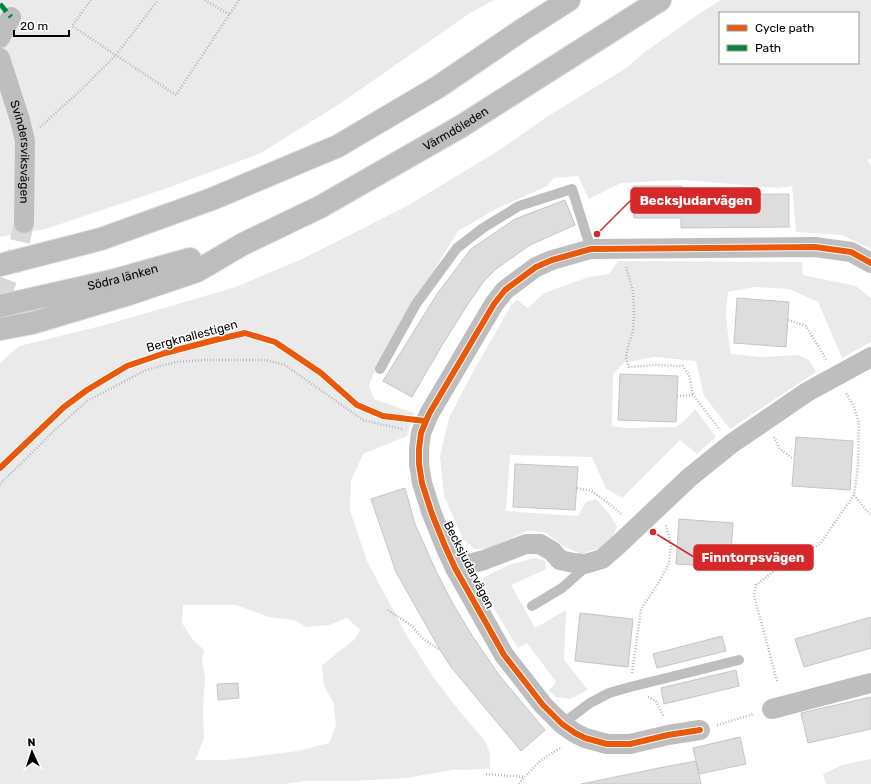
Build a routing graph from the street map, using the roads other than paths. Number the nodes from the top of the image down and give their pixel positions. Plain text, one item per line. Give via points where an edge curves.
1 (569, 0) edge
2 (660, 0) edge
3 (11, 17) dead end
4 (0, 38) edge
5 (0, 58) edge
6 (24, 224) tunnel mouth
7 (243, 244) junction
8 (591, 249) junction
9 (871, 263) edge
10 (0, 265) edge
11 (0, 306) edge
12 (0, 329) edge
13 (871, 357) edge
14 (380, 369) dead end
15 (590, 563) junction
16 (455, 568) junction
17 (532, 606) dead end
18 (739, 660) dead end
19 (871, 683) edge
20 (772, 709) road end
21 (562, 724) junction
22 (700, 730) road end

1 - 10 highway via 438,87 338,146 212,199 101,239
2 - 7 highway, Värmdöleden via 460,127 320,207
3 - 4 street
5 - 6 street, Svindersviksvägen via 25,141
7 - 11 highway, Södra länken via 111,281
7 - 12 highway via 197,271 137,292 32,323
8 - 9 street, Becksjudarvägen via 816,247 851,252
8 - 14 lane via 572,189 519,206 457,248 416,304
8 - 16 street, Becksjudarvägen via 536,267 505,290 470,342 429,414 418,449 422,483
13 - 15 street via 807,392 731,444 690,477 602,559
15 - 16 street via 560,560 552,551 540,544 526,544
15 - 17 lane via 562,588
16 - 21 street, Becksjudarvägen via 504,655 543,705
18 - 21 lane via 609,693 590,703
19 - 20 street
21 - 22 street, Becksjudarvägen via 580,736 607,744 630,744

